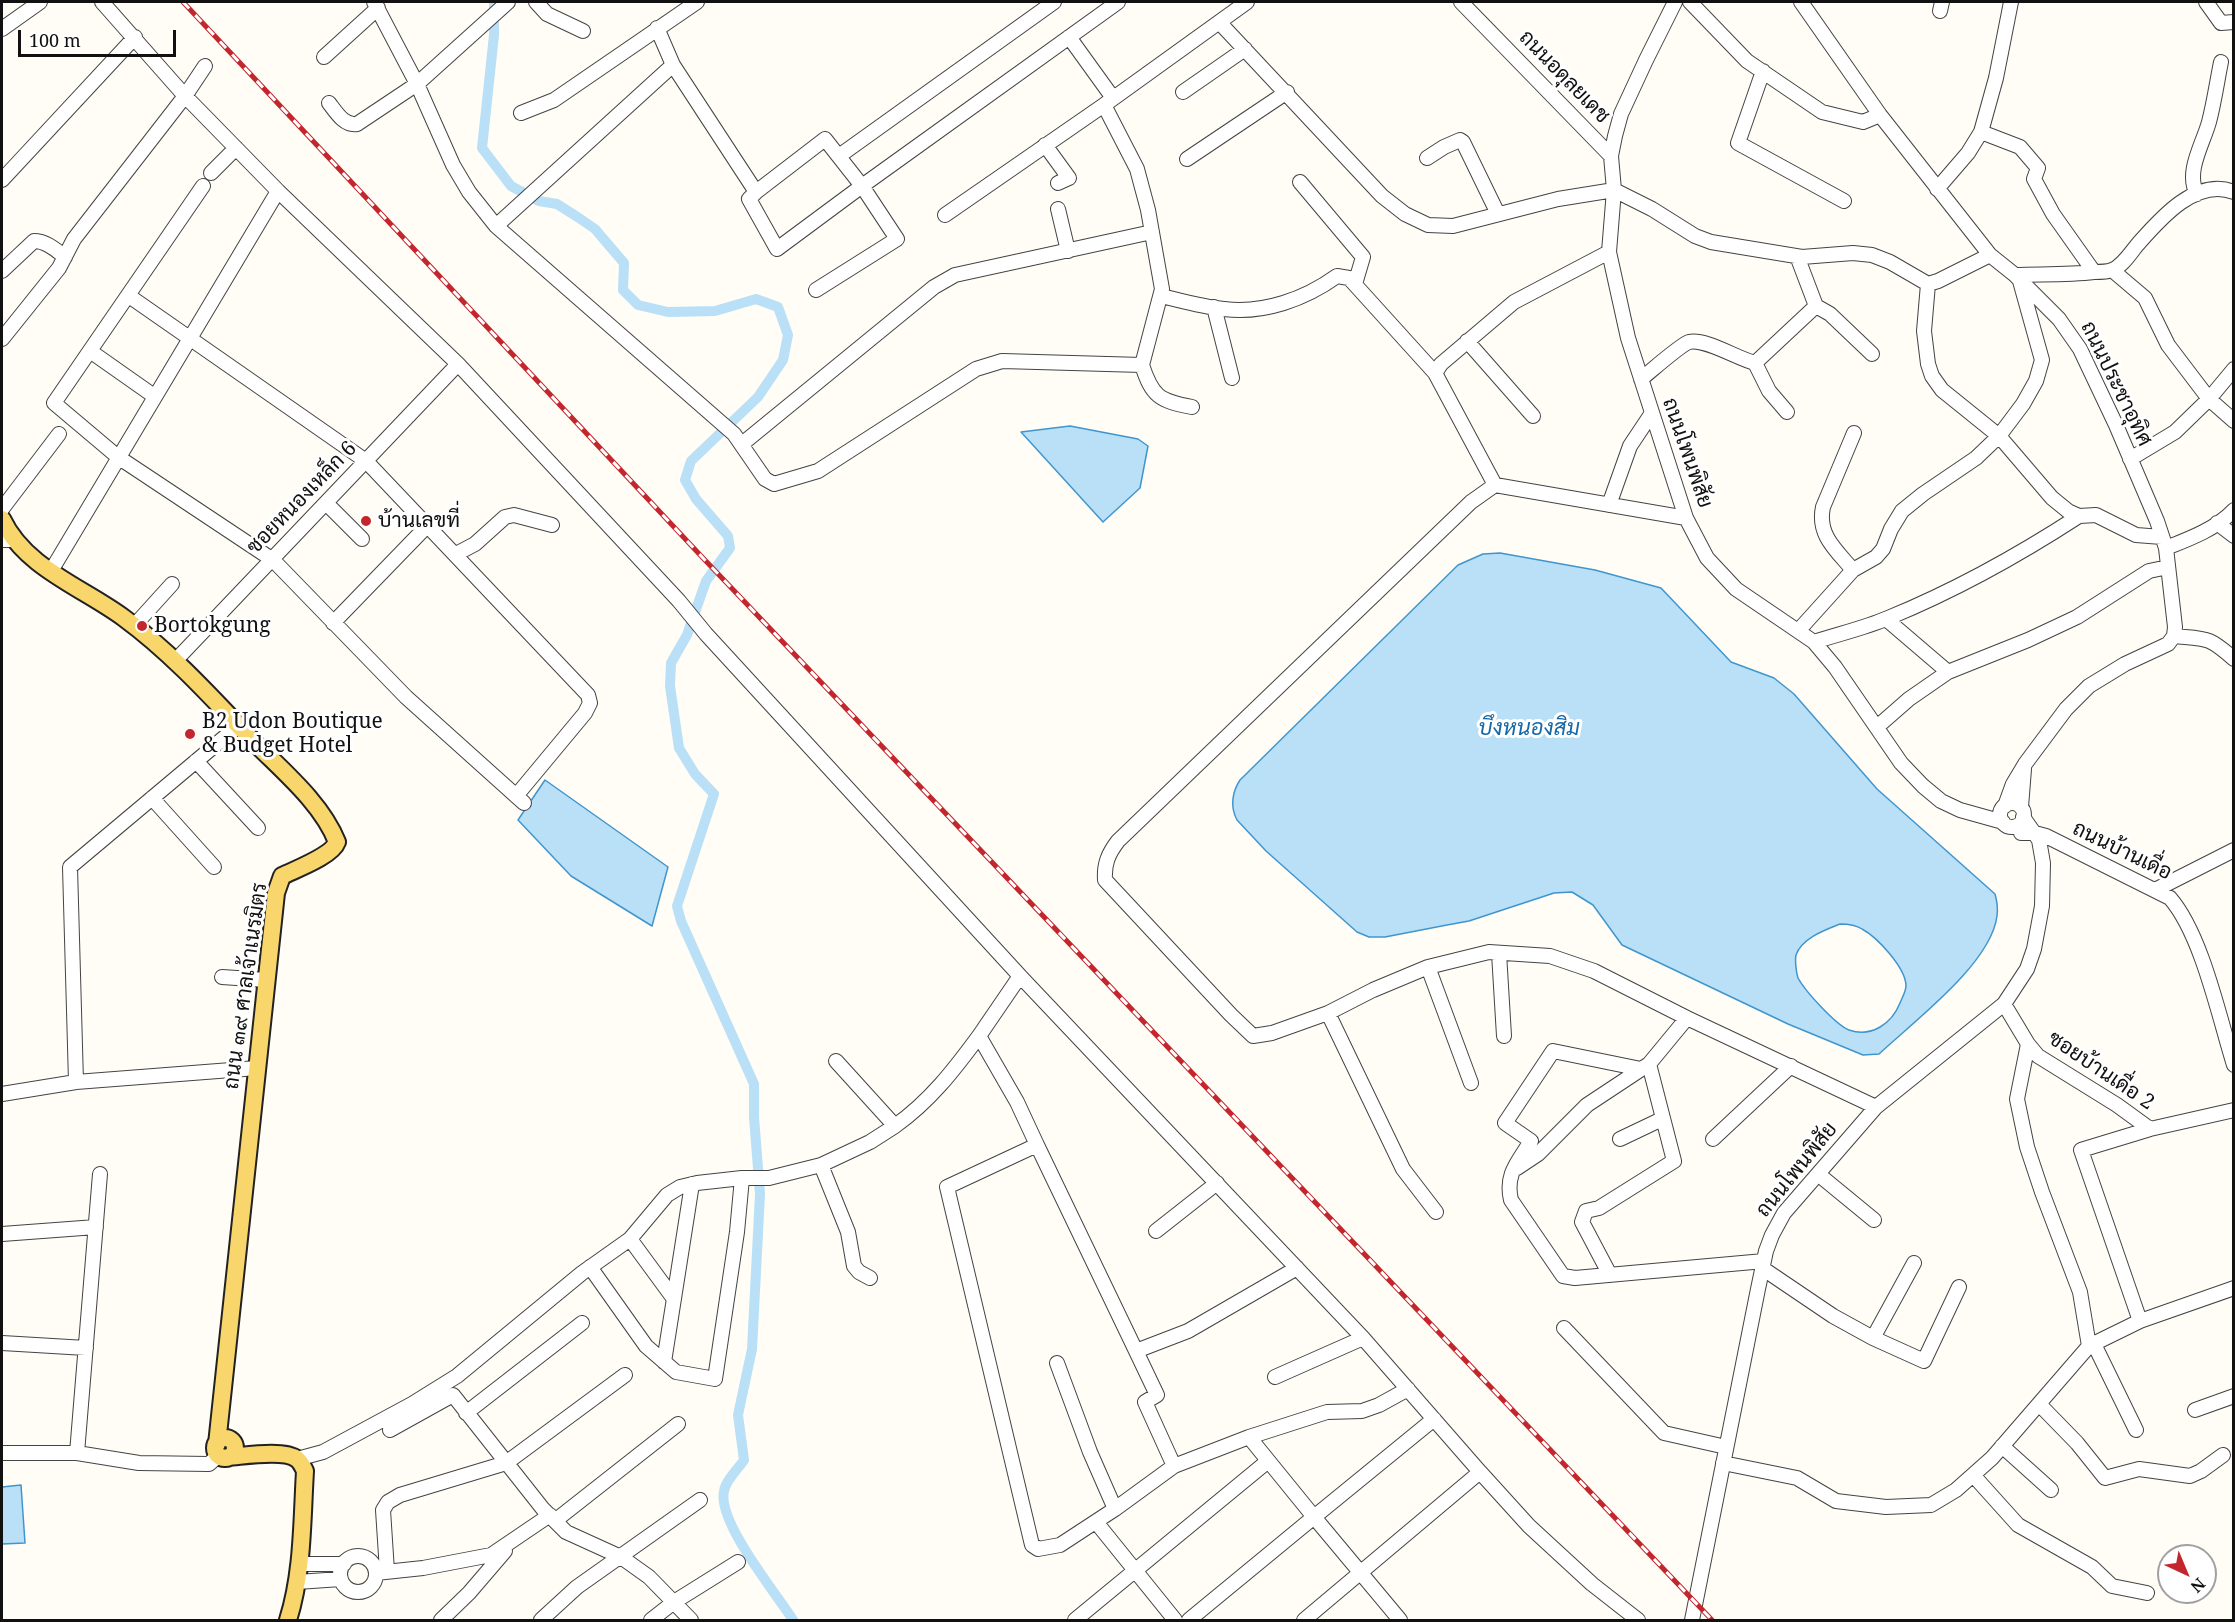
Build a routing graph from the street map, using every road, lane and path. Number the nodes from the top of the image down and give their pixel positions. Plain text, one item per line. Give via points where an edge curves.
1 (40, 2) edge
2 (102, 2) edge
3 (536, 2) edge
4 (671, 2) edge
5 (698, 2) edge
6 (1054, 2) edge
7 (1118, 2) edge
8 (1247, 2) edge
9 (1461, 2) edge
10 (1676, 2) edge
11 (1690, 2) edge
12 (1801, 2) edge
13 (2011, 2) edge
14 (2206, 2) edge
15 (376, 5) edge
16 (504, 5) edge
17 (679, 14) junction
18 (1219, 22) junction
19 (2234, 22) edge
20 (657, 28) junction
21 (2, 29) edge
22 (583, 31) dead end
23 (135, 37) junction
24 (1069, 37) junction
25 (1245, 49) junction
26 (324, 57) dead end
27 (2221, 62) dead end
28 (673, 65) junction
29 (205, 66) dead end
30 (1763, 71) junction
31 (417, 84) junction
32 (188, 92) junction
33 (1183, 92) dead end
34 (1287, 92) junction
35 (1109, 101) junction
36 (328, 103) dead end
37 (521, 113) dead end
38 (1880, 115) junction
39 (1981, 132) junction
40 (1045, 145) junction
41 (236, 148) junction
42 (839, 156) junction
43 (1611, 156) junction
44 (1428, 158) dead end
45 (1187, 159) dead end
46 (211, 173) dead end
47 (2, 180) edge
48 (1300, 182) dead end
49 (1058, 183) dead end
50 (203, 186) dead end
51 (862, 186) junction
52 (1938, 189) junction
53 (1614, 190) junction
54 (278, 191) junction
55 (756, 192) junction
56 (2234, 192) edge
57 (2198, 194) junction
58 (1844, 201) dead end
59 (1058, 209) dead end
60 (1498, 214) junction
61 (945, 215) dead end
62 (496, 226) junction
63 (1152, 232) junction
64 (1068, 250) junction
65 (1609, 252) junction
66 (1990, 255) junction
67 (1797, 256) junction
68 (65, 257) junction
69 (2112, 270) junction
70 (2, 271) edge
71 (2094, 272) junction
72 (2018, 277) junction
73 (1354, 284) junction
74 (1928, 284) junction
75 (816, 290) dead end
76 (129, 296) junction
77 (1161, 296) junction
78 (1816, 306) junction
79 (1214, 307) junction
80 (190, 337) junction
81 (2, 339) edge
82 (1467, 341) junction
83 (90, 351) junction
84 (1872, 354) dead end
85 (1755, 363) junction
86 (458, 364) junction
87 (1142, 365) junction
88 (2234, 369) edge
89 (1434, 373) junction
90 (1232, 378) dead end
91 (1641, 379) junction
92 (154, 396) junction
93 (2209, 399) junction
94 (1191, 406) dead end
95 (1787, 412) dead end
96 (1652, 413) junction
97 (1533, 416) dead end
98 (2234, 421) edge
99 (1854, 433) dead end
100 (59, 434) dead end
101 (1999, 436) junction
102 (738, 439) junction
103 (118, 457) junction
104 (2130, 459) junction
105 (366, 461) junction
106 (1495, 485) junction
107 (326, 503) junction
108 (1609, 505) junction
109 (2, 509) edge
110 (2234, 510) edge
111 (2079, 516) junction
112 (1686, 518) junction
113 (2, 519) edge
114 (2217, 523) junction
115 (428, 525) junction
116 (552, 525) dead end
117 (2234, 536) edge
118 (362, 539) dead end
119 (8, 540) edge
120 (2164, 543) junction
121 (456, 554) junction
122 (273, 560) junction
123 (2168, 567) junction
124 (1853, 570) junction
125 (51, 571) junction
126 (172, 584) dead end
127 (1886, 620) junction
128 (333, 623) junction
129 (134, 626) junction
130 (1798, 631) junction
131 (2174, 636) junction
132 (1814, 642) junction
133 (2234, 659) edge
134 (175, 661) junction
135 (1948, 672) junction
136 (238, 726) junction
137 (1876, 727) junction
138 (196, 761) junction
139 (152, 798) junction
140 (2013, 817) junction
141 (258, 828) dead end
142 (2036, 833) junction
143 (2234, 850) edge
144 (2041, 851) junction
145 (214, 867) dead end
146 (2155, 890) junction
147 (1499, 953) junction
148 (1428, 967) junction
149 (1020, 976) junction
150 (222, 977) dead end
151 (266, 980) junction
152 (2004, 1004) junction
153 (1328, 1013) junction
154 (1687, 1018) junction
155 (1504, 1035) dead end
156 (979, 1036) junction
157 (2028, 1044) junction
158 (836, 1061) dead end
159 (2234, 1065) edge
160 (1791, 1066) junction
161 (1645, 1067) junction
162 (256, 1068) junction
163 (76, 1082) junction
164 (1471, 1083) dead end
165 (2, 1094) edge
166 (1876, 1107) junction
167 (2234, 1110) edge
168 (1662, 1119) junction
169 (895, 1126) junction
170 (2150, 1130) junction
171 (1620, 1139) dead end
172 (1713, 1139) dead end
173 (1037, 1145) junction
174 (821, 1165) junction
175 (1510, 1173) junction
176 (100, 1174) dead end
177 (1818, 1174) junction
178 (745, 1178) junction
179 (692, 1184) junction
180 (1217, 1184) junction
181 (1436, 1212) dead end
182 (1874, 1220) dead end
183 (96, 1227) junction
184 (1156, 1231) dead end
185 (2, 1234) edge
186 (630, 1239) junction
187 (1914, 1263) dead end
188 (1763, 1265) junction
189 (590, 1268) junction
190 (1297, 1268) junction
191 (1610, 1275) junction
192 (870, 1278) dead end
193 (1959, 1287) dead end
194 (2232, 1290) edge
195 (674, 1299) junction
196 (2140, 1321) junction
197 (582, 1323) dead end
198 (1564, 1328) dead end
199 (1363, 1338) junction
200 (1873, 1338) junction
201 (2, 1342) edge
202 (2091, 1345) junction
203 (86, 1348) junction
204 (1136, 1352) junction
205 (664, 1362) junction
206 (1057, 1363) dead end
207 (625, 1375) dead end
208 (1275, 1377) dead end
209 (1408, 1389) junction
210 (2234, 1396) edge
211 (2039, 1404) junction
212 (2195, 1410) dead end
213 (466, 1413) junction
214 (1434, 1419) junction
215 (678, 1424) dead end
216 (390, 1430) dead end
217 (2136, 1430) dead end
218 (1249, 1437) junction
219 (2002, 1446) junction
220 (1726, 1447) junction
221 (225, 1448) junction
222 (2, 1453) edge
223 (77, 1453) junction
224 (2223, 1455) dead end
225 (297, 1459) junction
226 (1268, 1461) junction
227 (506, 1463) junction
228 (1723, 1463) junction
229 (1174, 1466) junction
230 (1480, 1472) junction
231 (1973, 1475) junction
232 (2051, 1490) dead end
233 (700, 1500) dead end
234 (1115, 1509) junction
235 (1314, 1516) junction
236 (553, 1518) junction
237 (1096, 1522) junction
238 (514, 1540) junction
239 (621, 1557) junction
240 (738, 1563) dead end
241 (299, 1564) junction
242 (344, 1564) junction
243 (1135, 1571) junction
244 (382, 1572) junction
245 (1360, 1575) junction
246 (341, 1579) junction
247 (297, 1582) junction
248 (2147, 1593) dead end
249 (674, 1602) junction
250 (288, 1620) edge
251 (441, 1620) edge
252 (541, 1620) edge
253 (651, 1620) edge
254 (691, 1620) edge
255 (1075, 1620) edge
256 (1175, 1620) edge
257 (1189, 1620) edge
258 (1308, 1620) edge
259 (1400, 1620) edge
260 (1638, 1620) edge
261 (1692, 1620) edge

1 - 21 street
2 - 23 street
3 - 22 street via 547,14
4 - 17 street
5 - 17 street
6 - 42 street
7 - 24 street
8 - 18 street
9 - 43 street, ถนนอดุลยเดช
10 - 43 street, ถนนโพนพิสัย via 1621,114
11 - 30 street via 1747,61
12 - 38 street, ถนนประชาอุทิศ
13 - 39 street
14 - 19 street via 2222,23
15 - 26 street
15 - 31 street
16 - 31 street
17 - 20 street
18 - 25 street
18 - 35 street
20 - 28 street
20 - 37 street via 555,100
23 - 32 street
23 - 47 street
24 - 35 street
24 - 51 street
25 - 33 street
25 - 34 street
27 - 57 street via 2197,159 2193,183
28 - 55 street
28 - 62 street
29 - 32 street
30 - 38 street via 1822,112 1863,122
30 - 58 street via 1738,143
31 - 36 street via 357,124 347,123
31 - 62 street via 453,165
32 - 41 street
32 - 68 street via 75,238
34 - 45 street
34 - 60 street via 1382,196 1405,214 1428,225 1453,226
35 - 40 street
35 - 63 street via 1137,169
38 - 52 street, ถนนประชาอุทิศ
39 - 52 street
39 - 71 street via 2020,147 2038,168 2034,179 2053,214
40 - 49 street via 1069,178
40 - 61 street
41 - 46 street
41 - 54 street
42 - 51 street
42 - 55 street via 825,139
43 - 53 street, ถนนโพนพิสัย
44 - 60 street via 1450,143 1463,142
48 - 73 street via 1363,257
50 - 76 street
51 - 55 street via 777,249 749,199
51 - 75 street via 897,239
52 - 66 street, ถนนประชาอุทิศ
53 - 60 street
53 - 65 street, ถนนโพนพิสัย
53 - 67 street via 1711,242
54 - 80 street
54 - 86 street
56 - 57 street via 2208,190
57 - 69 street via 2184,200 2154,226
59 - 64 street
62 - 102 street
63 - 64 street
63 - 77 street
64 - 102 street via 955,275 934,287
65 - 82 street via 1514,302
65 - 91 street, ถนนโพนพิสัย
66 - 72 street, ถนนประชาอุทิศ
66 - 74 street
67 - 74 street via 1872,255
67 - 78 street
68 - 70 street via 34,241
68 - 81 street
69 - 71 street
69 - 93 street via 2145,298 2168,345
71 - 72 street
72 - 101 street via 2042,360 2023,404
72 - 104 street, ถนนประชาอุทิศ via 2059,319 2080,349
73 - 79 street via 1349,278 1337,276 1295,300 1260,308
73 - 89 street
74 - 101 street via 1924,331 1932,376 1942,390
76 - 80 street
76 - 83 street
77 - 79 street
77 - 87 street
78 - 84 street via 1830,314
78 - 85 street
79 - 90 street
80 - 92 street
80 - 105 street
82 - 89 street
82 - 97 street
83 - 92 street
83 - 103 street via 54,403
85 - 91 street via 1702,343 1688,342
85 - 95 street via 1769,391
86 - 105 street, ซอยหนองเหล็ก 6
86 - 149 street
87 - 94 street via 1156,395
87 - 102 street via 1002,361 976,369 818,471 774,484 765,479
88 - 93 street
89 - 106 street
91 - 96 street, ถนนโพนพิสัย
92 - 103 street
93 - 98 street
93 - 104 street via 2175,432
96 - 108 street via 1630,446
96 - 112 street, ถนนโพนพิสัย
99 - 124 street via 1821,518 1827,538
100 - 109 street
101 - 111 street via 2052,498
101 - 124 street via 1976,458 1902,511 1883,549
103 - 122 street
103 - 125 street
104 - 120 street, ถนนประชาอุทิศ
105 - 107 street, ซอยหนองเหล็ก 6
105 - 115 street
106 - 108 street
106 - 153 street via 1463,510 1109,853 1105,880 1253,1036
107 - 118 street
107 - 122 street, ซอยหนองเหล็ก 6
108 - 112 street
110 - 114 street
111 - 120 street via 2096,515 2136,535
111 - 127 street via 2009,558
112 - 130 street, ถนนโพนพิสัย via 1707,558 1730,583
113 - 119 main road, ถนน ๓๙ ศาลเจ้าเนรมิตร
114 - 117 street
114 - 120 street via 2193,538
115 - 121 street
115 - 128 street
116 - 121 street via 514,515 505,517 475,544
119 - 125 main road, ถนน ๓๙ ศาลเจ้าเนรมิตร
120 - 123 street, ถนนประชาอุทิศ
121 - 128 street via 590,700 585,713 520,799 406,697
122 - 128 street
122 - 134 street, ซอยหนองเหล็ก 6
123 - 131 street, ถนนประชาอุทิศ
123 - 135 street via 2149,570 2067,622
124 - 130 street
125 - 129 main road, ถนน ๓๙ ศาลเจ้าเนรมิตร
126 - 129 street
127 - 132 street
127 - 135 street
129 - 134 main road, ถนน ๓๙ ศาลเจ้าเนรมิตร
130 - 132 street, ถนนโพนพิสัย
131 - 133 street via 2205,638
131 - 140 street via 2168,644 2090,686 2066,709 2013,784
132 - 137 street, ถนนโพนพิสัย
134 - 136 main road, ถนน ๓๙ ศาลเจ้าเนรมิตร
135 - 137 street
136 - 138 street
136 - 151 main road, ถนน ๓๙ ศาลเจ้าเนรมิตร via 313,805 337,842 327,853 282,876 276,893
137 - 140 street, ถนนโพนพิสัย via 1901,763 1941,801 1971,814
138 - 139 street
138 - 141 street
139 - 145 street
139 - 163 street via 70,867
140 - 142 street
140 - 144 street
142 - 144 street, ถนนโพนพิสัย
142 - 146 street, ถนนบ้านเดื่อ
143 - 146 street
144 - 152 street, ถนนโพนพิสัย via 2042,906 2034,949 2027,969
146 - 159 street, ถนนบ้านเดื่อ via 2170,898 2188,924
147 - 148 street
147 - 154 street via 1550,956 1594,971
147 - 155 street
148 - 153 street
148 - 164 street
149 - 156 street
149 - 180 street
150 - 151 street
151 - 162 main road, ถนน ๓๙ ศาลเจ้าเนรมิตร
152 - 157 street, ซอยบ้านเดื่อ 2
152 - 166 street, ถนนโพนพิสัย
153 - 181 street via 1403,1169
154 - 160 street
154 - 161 street
156 - 169 street via 944,1083
156 - 173 street
157 - 170 street, ซอยบ้านเดื่อ 2 via 2044,1061
157 - 202 street via 2017,1099 2027,1146 2080,1292
158 - 169 street
160 - 166 street
160 - 172 street
161 - 168 street
161 - 175 street via 1587,1105 1538,1154
161 - 175 street via 1553,1051 1505,1123 1531,1141
162 - 163 street
162 - 221 main road, ถนน ๓๙ ศาลเจ้าเนรมิตร via 218,1420
163 - 165 street
166 - 177 street, ถนนโพนพิสัย
167 - 170 street, ซอยบ้านเดื่อ 2
168 - 171 street
168 - 191 street via 1674,1161 1583,1216 1582,1222
169 - 174 street
170 - 196 street via 2081,1150
173 - 204 street
173 - 237 street via 947,1187 1032,1545 1038,1549 1060,1545
174 - 178 street via 764,1179
174 - 192 street via 848,1232 854,1266
175 - 191 street via 1511,1200 1563,1276
176 - 183 street
177 - 182 street
177 - 188 street, ถนนโพนพิสัย via 1784,1213
178 - 179 street
178 - 205 street via 715,1379 675,1372
179 - 186 street via 667,1195
179 - 195 street
180 - 184 street
180 - 190 street
183 - 185 street
183 - 203 street
186 - 189 street
186 - 195 street
187 - 200 street
188 - 191 street
188 - 200 street via 1833,1316
188 - 220 street, ถนนโพนพิสัย
189 - 205 street via 646,1346
189 - 225 street via 457,1376 323,1452
190 - 199 street
190 - 204 street via 1188,1331
193 - 200 street via 1924,1361
194 - 196 street
195 - 205 street
196 - 202 street
197 - 213 street
198 - 220 street via 1664,1433
199 - 208 street
199 - 209 street
201 - 203 street
202 - 211 street
202 - 217 street
203 - 223 street
204 - 229 street via 1157,1395 1145,1402
206 - 234 street
207 - 227 street
209 - 214 street
209 - 218 street via 1362,1411 1327,1412
210 - 212 street
211 - 219 street
211 - 224 street via 2105,1478 2139,1469 2190,1476
213 - 216 street via 453,1395
213 - 227 street
214 - 230 street
214 - 235 street
215 - 236 street
218 - 226 street
218 - 229 street
219 - 231 street
219 - 232 street
220 - 228 street, ถนนโพนพิสัย
221 - 223 street via 209,1464 139,1463
221 - 225 main road
222 - 223 street
225 - 241 main road via 305,1471
226 - 235 street
226 - 243 street
227 - 236 street
227 - 244 street via 388,1502 383,1509
228 - 231 street via 1797,1478 1836,1501 1886,1508 1931,1505
228 - 261 street, ถนนโพนพิสัย
229 - 234 street
230 - 245 street
230 - 260 street via 1529,1526
231 - 248 street via 2018,1524 2092,1566 2112,1586
233 - 239 street
234 - 237 street
235 - 245 street
235 - 257 street
236 - 238 street
236 - 239 street via 566,1532
237 - 243 street
238 - 244 street via 475,1559
238 - 251 street
239 - 249 street
239 - 252 street via 577,1587
240 - 249 street
241 - 242 street
241 - 247 main road
242 - 244 street via 352,1557 364,1557
242 - 246 street
243 - 255 street
243 - 256 street
244 - 246 street via 361,1591 351,1590
245 - 258 street
245 - 259 street
246 - 247 street
247 - 250 main road
249 - 253 street
249 - 254 street

